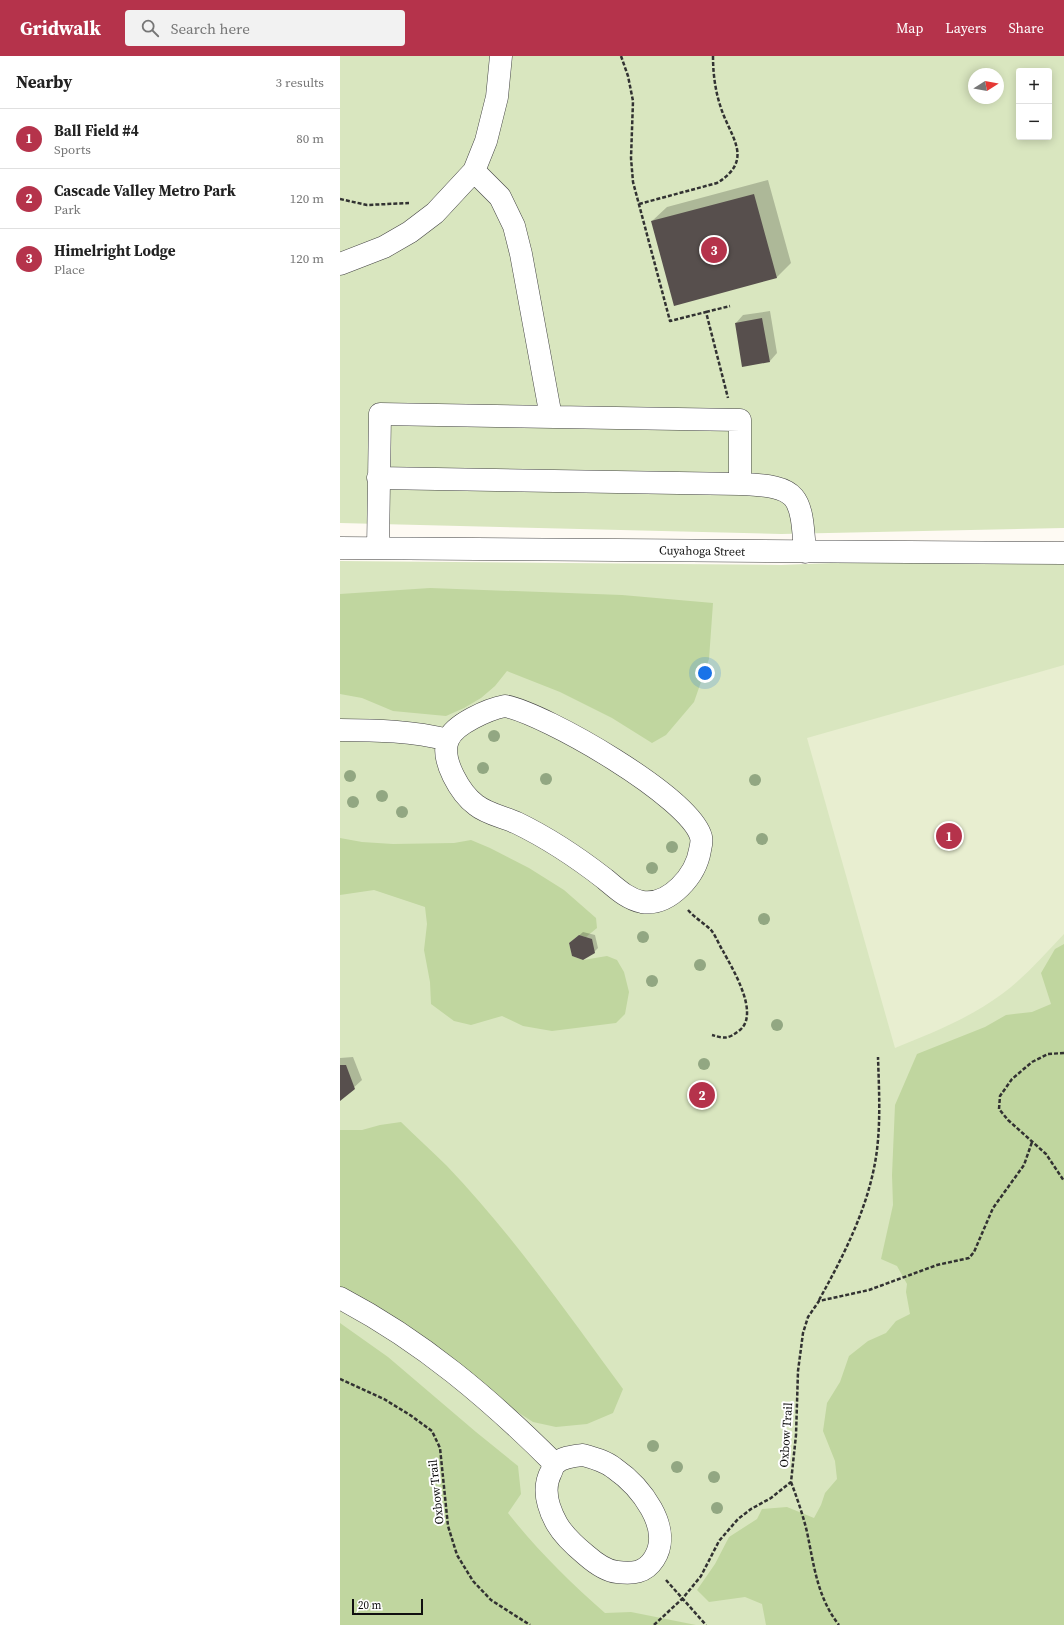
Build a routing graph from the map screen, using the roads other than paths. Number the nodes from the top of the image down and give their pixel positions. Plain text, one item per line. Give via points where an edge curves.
1 (501, 56) edge
2 (474, 170) junction
3 (340, 264) edge
4 (551, 417) junction
5 (378, 478) junction
6 (740, 484) junction
7 (340, 548) edge
8 (378, 548) junction
9 (805, 552) junction
10 (1064, 553) edge
11 (340, 730) edge
12 (448, 740) junction
13 (340, 1298) edge
14 (555, 1464) junction

1 - 2 street via 497,97 486,141
2 - 3 street via 440,207 410,232 384,247
2 - 4 street via 500,197 514,226
4 - 5 street via 380,414
4 - 6 street via 740,420
5 - 6 street
5 - 8 street
6 - 9 street via 780,488 796,498 803,517
7 - 8 street, Cuyahoga Street
8 - 9 street, Cuyahoga Street
9 - 10 street, Cuyahoga Street
11 - 12 street via 410,733
12 - 12 street via 450,768 468,798 478,806 555,844 632,899 653,901 673,893 684,883 697,864 702,839 698,828 686,814 644,779 552,724 505,706 481,713 460,727
13 - 14 street via 399,1333 453,1371 489,1401
14 - 14 street via 547,1480 546,1495 558,1525 573,1544 595,1562 614,1572 629,1574 643,1571 651,1564 658,1552 661,1538 659,1525 651,1508 634,1486 614,1468 596,1458 570,1456

